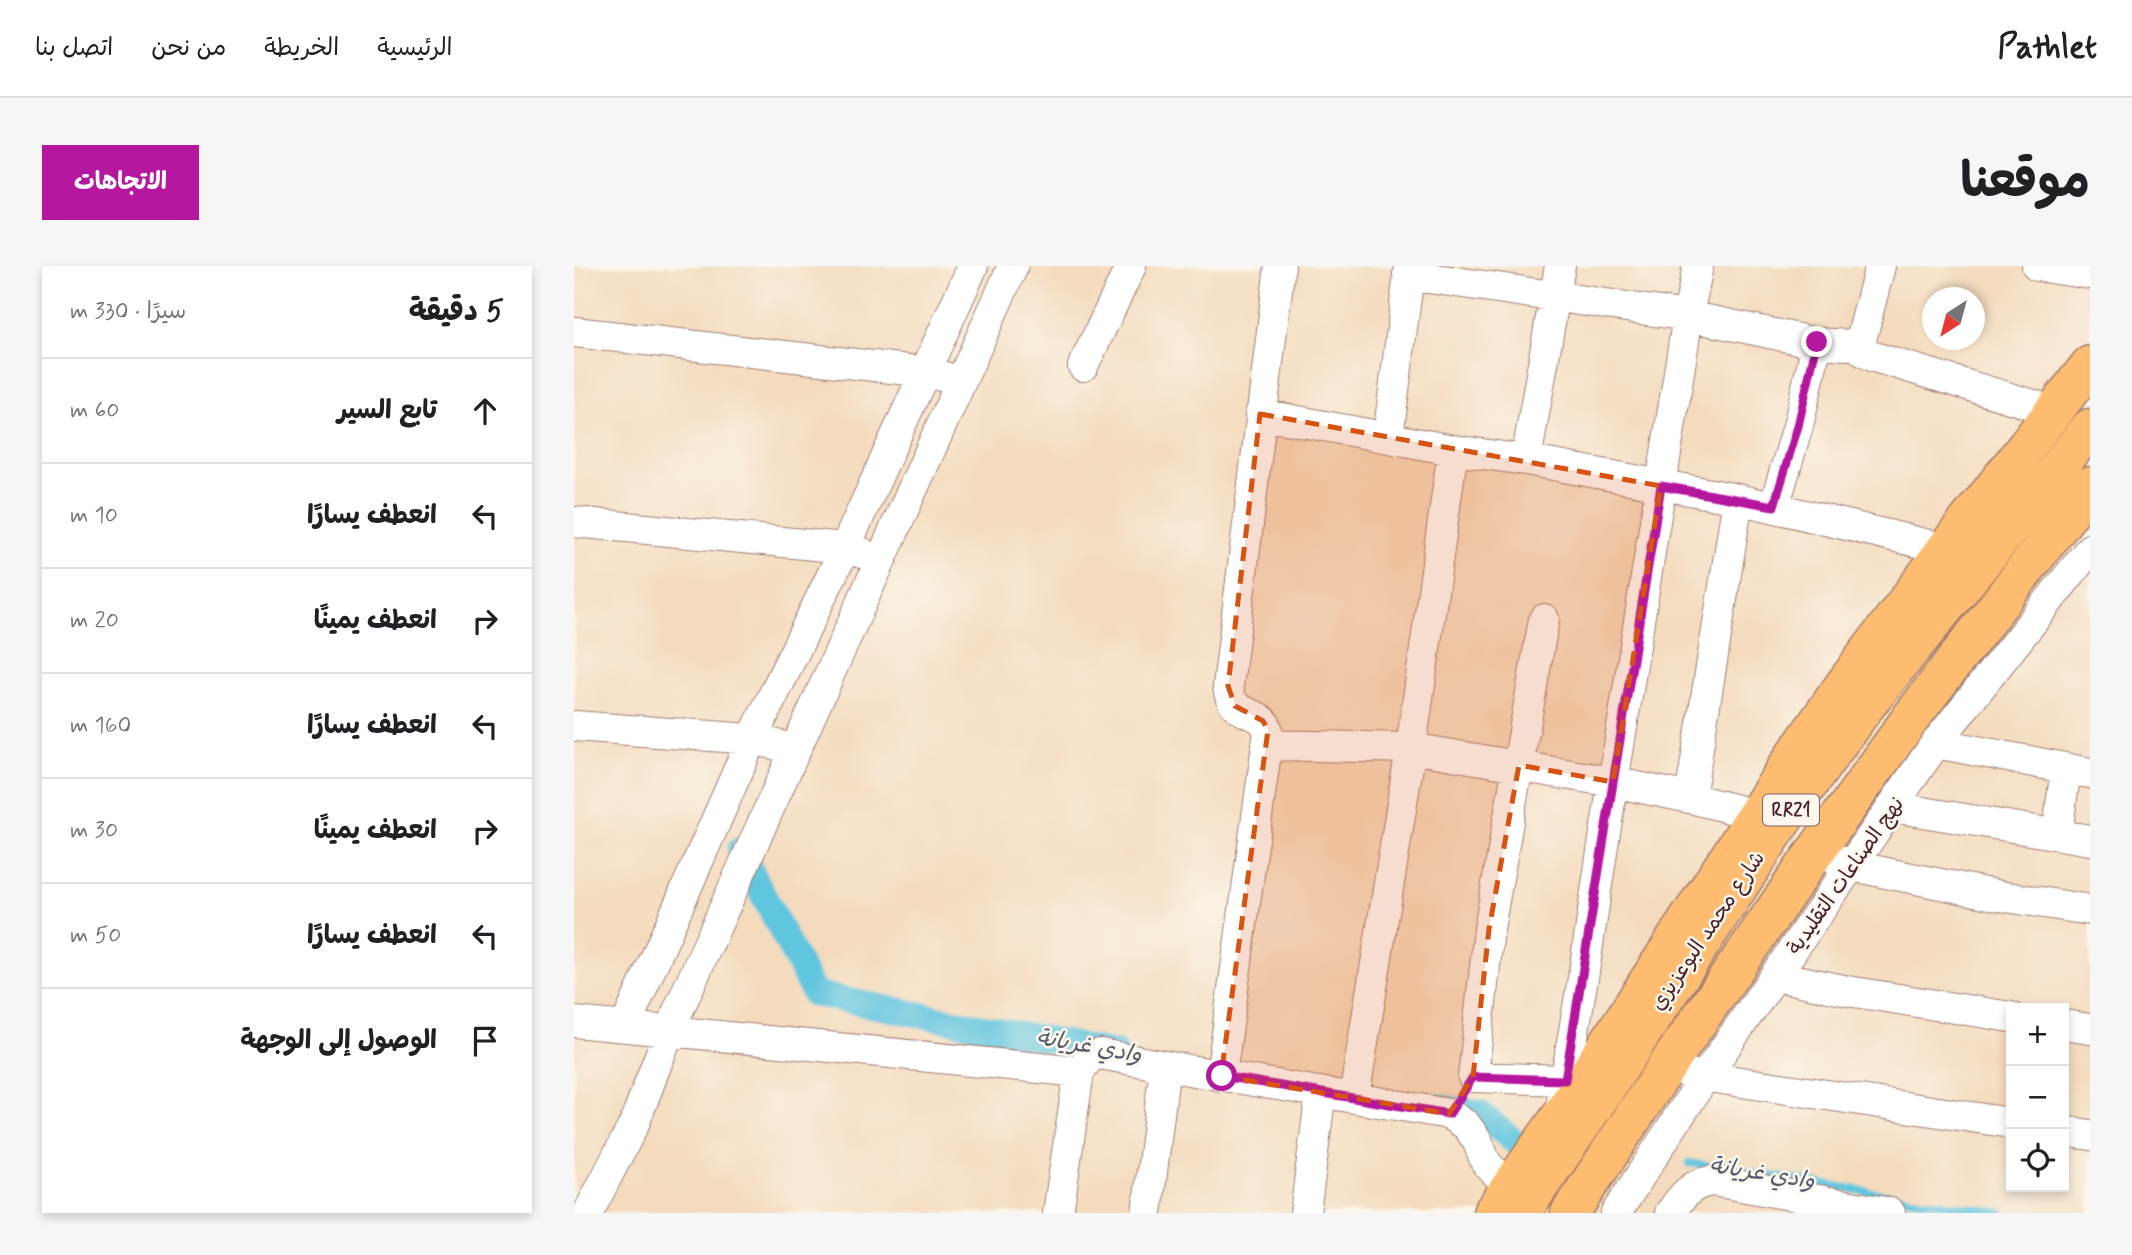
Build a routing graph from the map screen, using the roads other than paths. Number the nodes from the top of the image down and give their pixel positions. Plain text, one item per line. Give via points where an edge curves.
1 (974, 266) edge
2 (1013, 266) edge
3 (1131, 266) edge
4 (1280, 266) edge
5 (1560, 266) edge
6 (1698, 266) edge
7 (1880, 266) edge
8 (2037, 266) edge
9 (1409, 270) edge
10 (2090, 274) edge
11 (1554, 295) junction
12 (1688, 316) junction
13 (574, 332) edge
14 (1817, 342) junction
15 (1855, 343) junction
16 (2090, 365) edge
17 (1083, 366) dead end
18 (926, 373) junction
19 (962, 382) junction
20 (2053, 411) junction
21 (1260, 414) junction
22 (2090, 428) edge
23 (1388, 438) junction
24 (1453, 450) junction
25 (1526, 460) junction
26 (1661, 486) junction
27 (2090, 486) edge
28 (1738, 499) junction
29 (1774, 506) junction
30 (574, 522) edge
31 (845, 548) junction
32 (1947, 549) junction
33 (2090, 550) edge
34 (882, 559) junction
35 (2077, 584) edge
36 (1545, 619) dead end
37 (574, 726) edge
38 (752, 739) junction
39 (1936, 743) junction
40 (1267, 745) junction
41 (1411, 748) junction
42 (794, 749) junction
43 (1519, 765) junction
44 (2078, 771) edge
45 (1613, 782) junction
46 (1690, 798) junction
47 (1893, 807) junction
48 (1757, 815) junction
49 (2057, 834) junction
50 (2090, 840) edge
51 (1815, 852) junction
52 (1852, 866) junction
53 (2090, 910) edge
54 (1777, 976) junction
55 (2006, 1016) edge
56 (574, 1022) edge
57 (2069, 1026) edge
58 (625, 1027) junction
59 (2090, 1029) edge
60 (669, 1031) junction
61 (1165, 1066) junction
62 (1665, 1069) junction
63 (1079, 1072) junction
64 (1222, 1076) junction
65 (1473, 1077) junction
66 (1704, 1078) junction
67 (1321, 1092) junction
68 (1354, 1098) junction
69 (1570, 1107) junction
70 (1449, 1114) junction
71 (2006, 1122) edge
72 (2069, 1132) edge
73 (2090, 1135) edge
74 (1508, 1203) edge
75 (588, 1213) edge
76 (1058, 1213) edge
77 (1147, 1213) edge
78 (1305, 1213) edge
79 (1570, 1213) edge
80 (1616, 1213) edge
81 (1670, 1213) edge
82 (1890, 1213) edge

1 - 18 street
2 - 19 street
3 - 17 street
4 - 21 street
5 - 11 street
6 - 12 street
7 - 15 street via 1862,336
8 - 10 street
9 - 11 street
9 - 23 street
11 - 12 street
11 - 25 street
12 - 14 street
12 - 26 street
13 - 18 street
14 - 15 street
14 - 29 street
15 - 20 street via 1874,357
16 - 20 main road
18 - 19 street
18 - 31 street
19 - 34 street
20 - 32 main road
21 - 23 street
21 - 40 street via 1228,686 1235,706 1264,720
22 - 69 main road, شارع محمد البوعزيزي / RR21 via 1863,709
23 - 24 street
24 - 25 street
24 - 41 street
25 - 26 street
26 - 28 street
26 - 45 street
27 - 51 main road, شارع محمد البوعزيزي / RR21 via 1913,715
28 - 29 street
28 - 46 street
29 - 32 street
30 - 31 street
31 - 34 street
31 - 38 street
32 - 48 main road via 1847,681
33 - 35 street, نهج الصناعات التقليدية
34 - 42 street
35 - 39 street, نهج الصناعات التقليدية
36 - 43 street
37 - 38 street
38 - 42 street
38 - 58 street
39 - 44 street
39 - 47 street, نهج الصناعات التقليدية
40 - 41 street
40 - 64 street
41 - 43 street
41 - 68 street
42 - 60 street
43 - 45 street
43 - 65 street via 1489,929
44 - 49 street
45 - 46 street
45 - 69 street via 1584,972
46 - 48 street
47 - 49 street
47 - 52 street, نهج الصناعات التقليدية
48 - 69 main road
49 - 50 street
51 - 52 street
51 - 62 main road, شارع محمد البوعزيزي / RR21
52 - 53 street
52 - 54 street, نهج الصناعات التقليدية
54 - 55 street
54 - 66 street, نهج الصناعات التقليدية
56 - 58 street
57 - 59 street
58 - 60 street
60 - 63 street
60 - 75 street via 634,1124
61 - 63 street via 1105,1053 1089,1058
61 - 64 street
61 - 77 street
62 - 66 street
62 - 79 main road, شارع محمد البوعزيزي / RR21
63 - 76 street
64 - 67 street
65 - 69 street
65 - 70 street
66 - 71 street
66 - 80 street, نهج الصناعات التقليدية
67 - 68 street
67 - 78 street
68 - 70 street
69 - 74 main road, شارع محمد البوعزيزي / RR21
70 - 74 street via 1466,1125 1477,1140 1486,1163 1499,1176
72 - 73 street
81 - 82 street via 1689,1189 1713,1181

